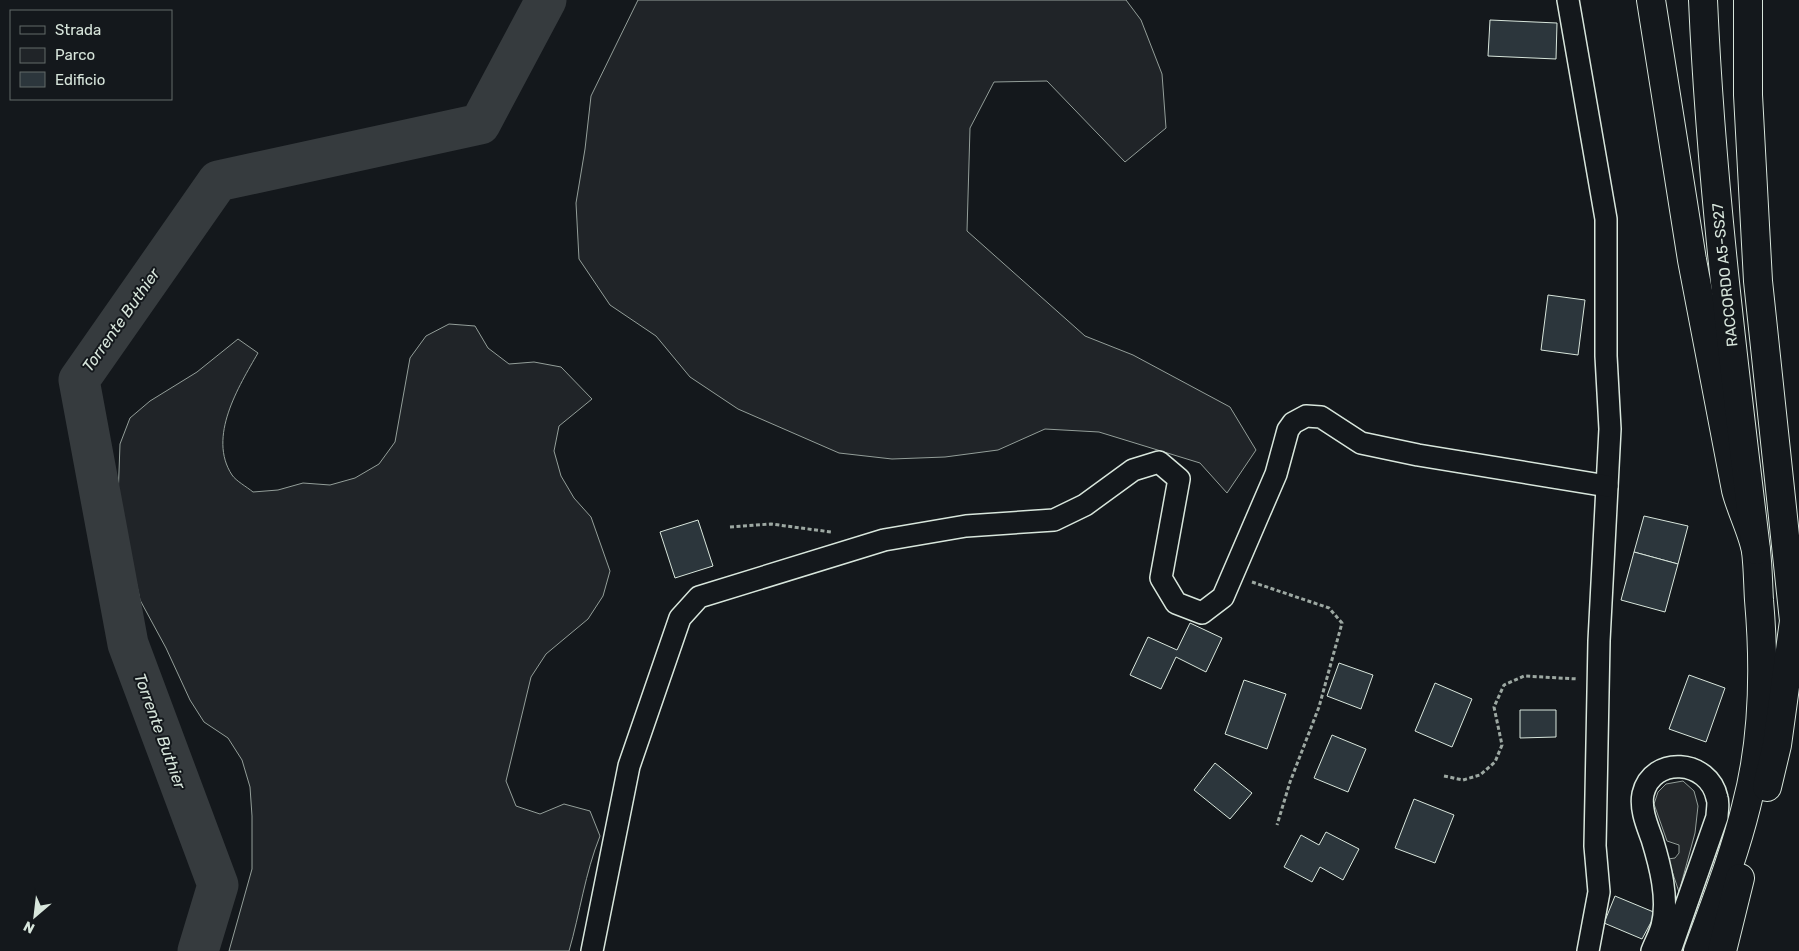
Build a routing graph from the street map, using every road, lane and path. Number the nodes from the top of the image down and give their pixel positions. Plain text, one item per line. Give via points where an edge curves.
1 (1568, 0) edge
2 (1651, 0) edge
3 (1703, 0) edge
4 (1748, 0) edge
5 (1607, 486) junction
6 (730, 527) dead end
7 (837, 533) dead end
8 (1756, 550) junction
9 (1232, 575) junction
10 (1599, 680) junction
11 (1444, 776) dead end
12 (1276, 825) dead end
13 (1733, 853) junction
14 (592, 951) edge
15 (1588, 951) edge
16 (1652, 951) edge
17 (1670, 951) edge
18 (1698, 951) edge
19 (1722, 951) edge

1 - 5 street via 1606,219 1606,356 1610,429
2 - 8 main road via 1692,260 1736,490
3 - 8 main road, RACCORDO A5-SS27 via 1706,74 1725,289
4 - 13 main road via 1748,95 1758,281 1794,621 1777,745 1763,804 1754,832
5 - 9 street via 1362,443 1321,417 1306,416 1288,430 1276,474
5 - 10 street via 1601,566
6 - 7 path via 771,524
8 - 13 main road via 1761,625 1761,706 1755,766
9 - 12 path via 1329,608 1342,623 1319,707
9 - 14 street via 1223,597 1202,613 1176,603 1161,578 1179,479 1159,462 1133,470 1085,505 1054,520 966,526 884,540 699,597 680,618 629,766
10 - 11 path via 1524,676 1504,686 1494,707 1502,745 1495,762 1480,775 1463,780
10 - 15 street via 1595,846 1599,892
13 - 18 main road
13 - 19 main road via 1740,877
16 - 17 street via 1662,925 1664,896 1655,850 1642,809 1643,794 1650,779 1658,772 1671,766 1685,766 1701,772 1710,783 1717,798 1717,817

